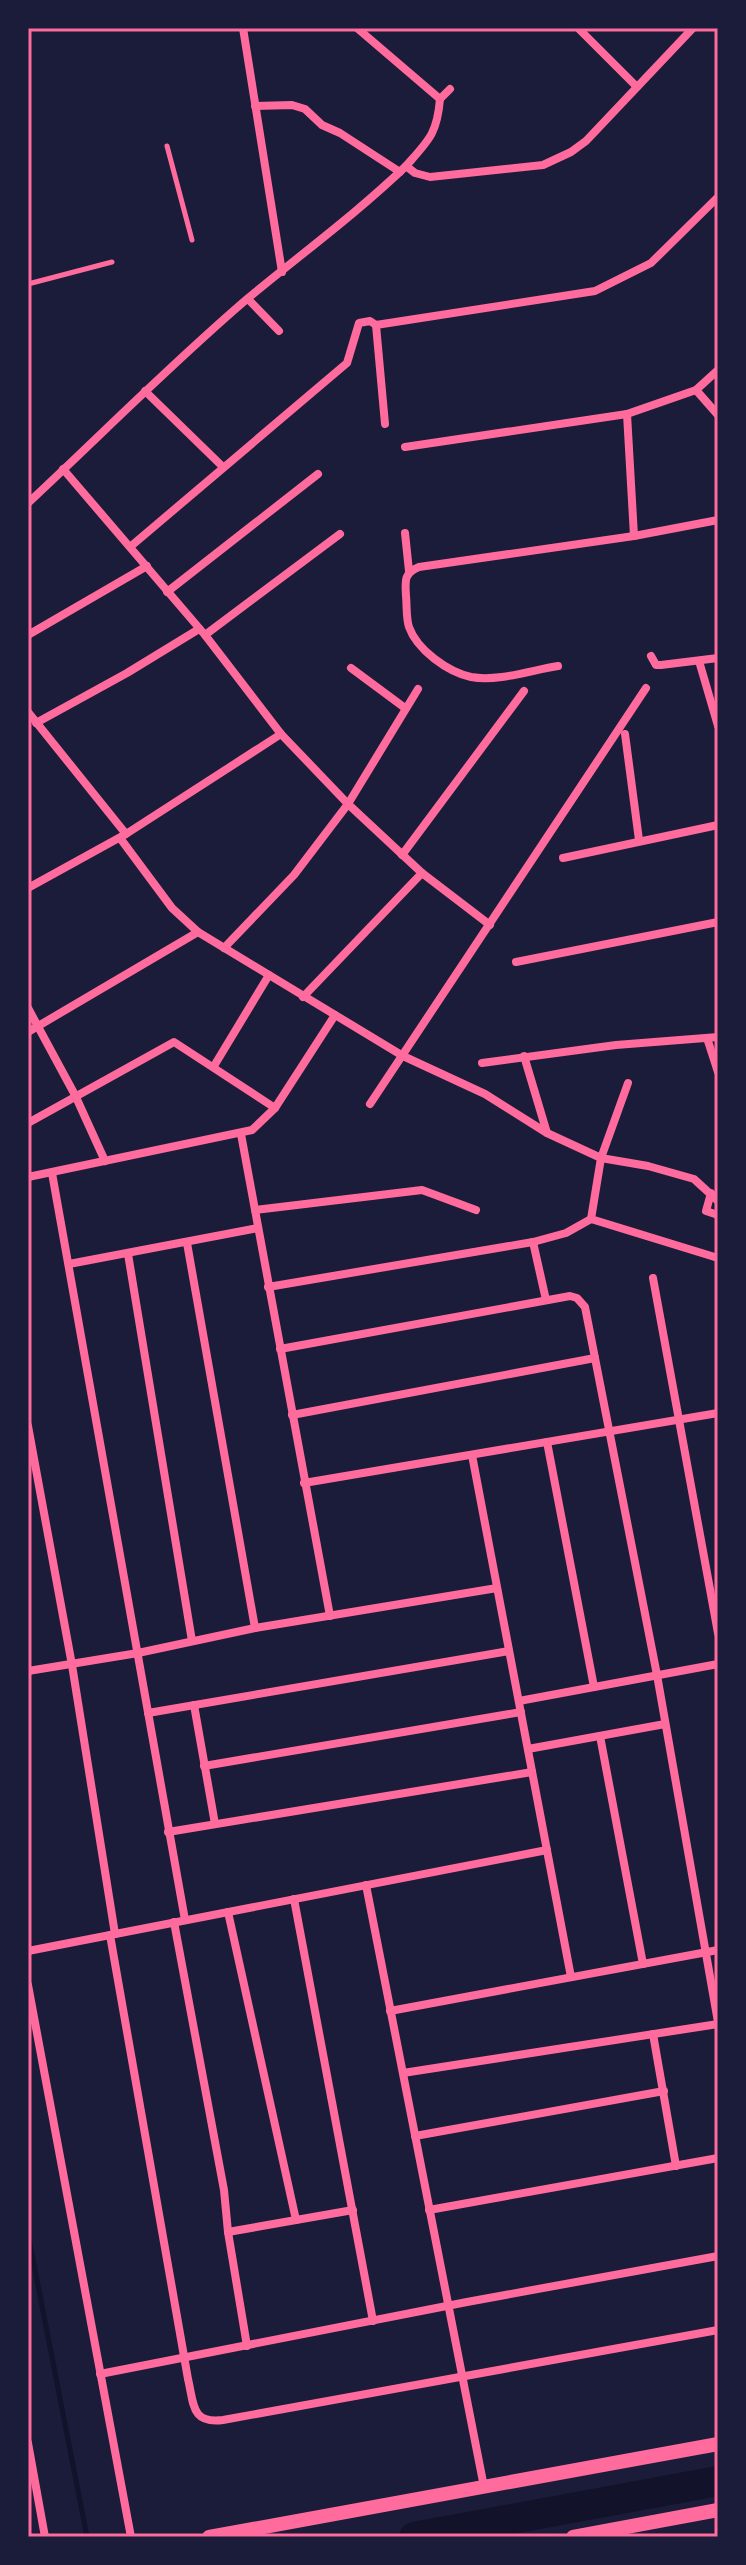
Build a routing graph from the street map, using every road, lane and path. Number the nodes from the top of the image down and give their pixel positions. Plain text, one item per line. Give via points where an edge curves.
1 (243, 28) edge
2 (357, 28) edge
3 (578, 28) edge
4 (693, 28) edge
5 (637, 87) junction
6 (450, 89) dead end
7 (440, 99) junction
8 (255, 106) junction
9 (167, 146) dead end
10 (403, 169) junction
11 (718, 197) edge
12 (192, 240) dead end
13 (112, 262) dead end
14 (282, 272) junction
15 (28, 284) edge
16 (248, 299) junction
17 (376, 325) junction
18 (279, 331) dead end
19 (718, 370) edge
20 (696, 390) junction
21 (145, 391) junction
22 (627, 414) junction
23 (718, 415) edge
24 (385, 424) dead end
25 (405, 447) dead end
26 (223, 467) junction
27 (63, 469) junction
28 (318, 474) dead end
29 (28, 503) edge
30 (718, 520) edge
31 (405, 533) dead end
32 (340, 534) dead end
33 (634, 536) junction
34 (130, 547) junction
35 (147, 566) junction
36 (409, 571) junction
37 (167, 592) junction
38 (202, 632) junction
39 (28, 635) edge
40 (651, 656) dead end
41 (718, 658) edge
42 (699, 661) junction
43 (558, 666) dead end
44 (351, 668) dead end
45 (646, 688) dead end
46 (418, 689) dead end
47 (524, 691) dead end
48 (405, 708) junction
49 (28, 712) edge
50 (36, 723) junction
51 (718, 726) edge
52 (281, 734) junction
53 (625, 734) dead end
54 (348, 804) junction
55 (718, 825) edge
56 (123, 836) junction
57 (639, 840) junction
58 (402, 855) junction
59 (563, 858) dead end
60 (422, 873) junction
61 (28, 888) edge
62 (718, 922) edge
63 (490, 925) junction
64 (198, 932) junction
65 (224, 948) junction
66 (516, 962) dead end
67 (269, 975) junction
68 (303, 997) junction
69 (28, 1008) edge
70 (335, 1015) junction
71 (39, 1026) junction
72 (28, 1032) edge
73 (718, 1037) edge
74 (707, 1038) junction
75 (403, 1056) junction
76 (524, 1056) junction
77 (482, 1063) dead end
78 (214, 1066) junction
79 (718, 1072) edge
80 (628, 1083) dead end
81 (75, 1095) junction
82 (370, 1104) dead end
83 (275, 1108) junction
84 (28, 1123) edge
85 (547, 1133) junction
86 (241, 1134) junction
87 (601, 1158) junction
88 (105, 1161) junction
89 (52, 1173) junction
90 (28, 1177) edge
91 (711, 1193) junction
92 (718, 1201) edge
93 (255, 1210) junction
94 (476, 1210) dead end
95 (718, 1215) edge
96 (591, 1219) junction
97 (258, 1228) junction
98 (533, 1242) junction
99 (187, 1243) junction
100 (128, 1254) junction
101 (718, 1258) edge
102 (69, 1264) junction
103 (653, 1278) dead end
104 (268, 1287) junction
105 (546, 1300) junction
106 (280, 1349) junction
107 (595, 1358) junction
108 (718, 1413) edge
109 (292, 1415) junction
110 (678, 1420) junction
111 (28, 1426) edge
112 (610, 1432) junction
113 (547, 1442) junction
114 (472, 1455) junction
115 (32, 1466) edge
116 (304, 1483) junction
117 (497, 1588) junction
118 (330, 1616) junction
119 (255, 1628) junction
120 (718, 1633) edge
121 (192, 1641) junction
122 (509, 1651) junction
123 (138, 1653) junction
124 (718, 1664) edge
125 (72, 1665) junction
126 (28, 1671) edge
127 (657, 1675) junction
128 (594, 1687) junction
129 (519, 1701) junction
130 (194, 1705) junction
131 (521, 1712) junction
132 (148, 1713) junction
133 (665, 1724) junction
134 (600, 1736) junction
135 (528, 1749) junction
136 (204, 1766) junction
137 (532, 1772) junction
138 (215, 1824) junction
139 (168, 1832) junction
140 (547, 1850) junction
141 (366, 1885) junction
142 (294, 1899) junction
143 (228, 1912) junction
144 (185, 1920) junction
145 (174, 1922) junction
146 (112, 1935) junction
147 (718, 1950) edge
148 (28, 1951) edge
149 (706, 1952) junction
150 (643, 1964) junction
151 (571, 1977) junction
152 (28, 1985) edge
153 (390, 2011) junction
154 (718, 2023) edge
155 (653, 2034) junction
156 (403, 2073) junction
157 (664, 2091) junction
158 (415, 2136) junction
159 (718, 2158) edge
160 (676, 2166) junction
161 (353, 2210) junction
162 (429, 2210) junction
163 (296, 2220) junction
164 (228, 2232) junction
165 (718, 2256) edge
166 (448, 2306) junction
167 (373, 2321) junction
168 (718, 2330) edge
169 (247, 2346) junction
170 (184, 2358) junction
171 (100, 2374) junction
172 (462, 2377) junction
173 (28, 2443) edge
174 (718, 2444) edge
175 (484, 2487) junction
176 (718, 2510) edge
177 (632, 2531) edge
178 (45, 2537) edge
179 (131, 2537) edge
180 (209, 2537) edge
181 (573, 2537) edge

1 - 8 street
2 - 7 street
3 - 5 street
4 - 5 street
5 - 10 street via 586,141 543,165 430,177
6 - 7 street
7 - 10 street via 432,136
8 - 10 street via 305,109 322,125
8 - 14 street
9 - 12 lane
10 - 14 street
11 - 17 street via 651,263 595,291
13 - 15 lane
14 - 16 street
16 - 18 street
16 - 21 street
17 - 24 street
17 - 26 street via 359,323 347,363
19 - 20 street
20 - 22 street
20 - 23 street
21 - 26 street
21 - 27 street
22 - 25 street
22 - 33 street
26 - 34 street
27 - 29 street
27 - 34 street
28 - 37 street
30 - 33 street
31 - 36 street
32 - 38 street
33 - 36 street
34 - 35 street
35 - 37 street
35 - 39 street
36 - 43 street via 408,624 439,663 486,678
37 - 38 street
38 - 50 street
38 - 52 street
40 - 42 street via 656,665
41 - 42 street
42 - 51 street
44 - 48 street
45 - 63 street
46 - 48 street
47 - 58 street
48 - 54 street
49 - 50 street
50 - 56 street
52 - 54 street
52 - 56 street
53 - 57 street
54 - 58 street
54 - 65 street via 294,875
55 - 57 street
56 - 61 street
56 - 64 street via 172,908
57 - 59 street
58 - 60 street
60 - 63 street
60 - 68 street
62 - 66 street
63 - 75 street
64 - 65 street
64 - 71 street
65 - 67 street
67 - 68 street
67 - 78 street
68 - 70 street
69 - 71 street
70 - 75 street
70 - 83 street
71 - 72 street
71 - 81 street
73 - 74 street
74 - 76 street
74 - 79 street
75 - 82 street
75 - 85 street via 485,1094
76 - 77 street
76 - 85 street
78 - 81 street via 172,1042
78 - 83 street
80 - 87 street
81 - 84 street
81 - 88 street
83 - 86 street
85 - 87 street
86 - 88 street
86 - 93 street
87 - 91 street via 694,1179
87 - 96 street
88 - 89 street
89 - 90 street
89 - 102 street
91 - 92 street
91 - 95 street via 706,1211
93 - 94 street via 422,1190
93 - 97 street
96 - 98 street
96 - 101 street
97 - 99 street
97 - 104 street
98 - 104 street
98 - 105 street
99 - 100 street
99 - 119 street
100 - 102 street
100 - 121 street
102 - 123 street
103 - 110 street
104 - 106 street
105 - 106 street
105 - 107 street via 570,1296 585,1307
106 - 109 street
107 - 109 street
107 - 112 street
108 - 110 street
109 - 116 street
110 - 112 street
110 - 120 street
111 - 115 street
112 - 113 street
112 - 127 street
113 - 114 street
113 - 128 street
114 - 116 street
114 - 117 street
115 - 125 street
116 - 118 street
117 - 118 street
117 - 122 street
118 - 119 street
119 - 121 street
121 - 123 street
122 - 129 street
122 - 130 street
123 - 125 street
123 - 132 street
124 - 127 street
125 - 126 street
125 - 146 street
127 - 128 street
127 - 133 street
128 - 129 street
129 - 131 street
130 - 132 street
130 - 136 street
131 - 135 street
131 - 136 street
132 - 139 street
133 - 134 street
133 - 149 street
134 - 135 street
134 - 150 street
135 - 137 street
136 - 138 street
137 - 138 street
137 - 140 street
138 - 139 street
139 - 144 street
140 - 141 street
140 - 151 street
141 - 142 street
141 - 153 street
142 - 143 street
142 - 161 street
143 - 144 street
143 - 163 street
144 - 145 street
145 - 146 street
145 - 164 street
146 - 148 street
146 - 170 street
147 - 149 street
149 - 150 street
149 - 154 street
150 - 151 street
151 - 153 street
152 - 171 street
153 - 156 street
154 - 155 street
155 - 156 street
155 - 157 street
156 - 158 street
157 - 158 street
157 - 160 street
158 - 162 street
159 - 160 street
160 - 162 street
161 - 163 street
161 - 167 street
162 - 166 street
163 - 164 street
164 - 169 street
165 - 166 street
166 - 167 street
166 - 172 street
167 - 169 street
168 - 172 street
169 - 170 street
170 - 171 street
170 - 172 street via 197,2413 207,2421
171 - 179 street
172 - 175 street
173 - 178 street
174 - 175 main road
175 - 180 main road
176 - 177 main road
177 - 181 main road

